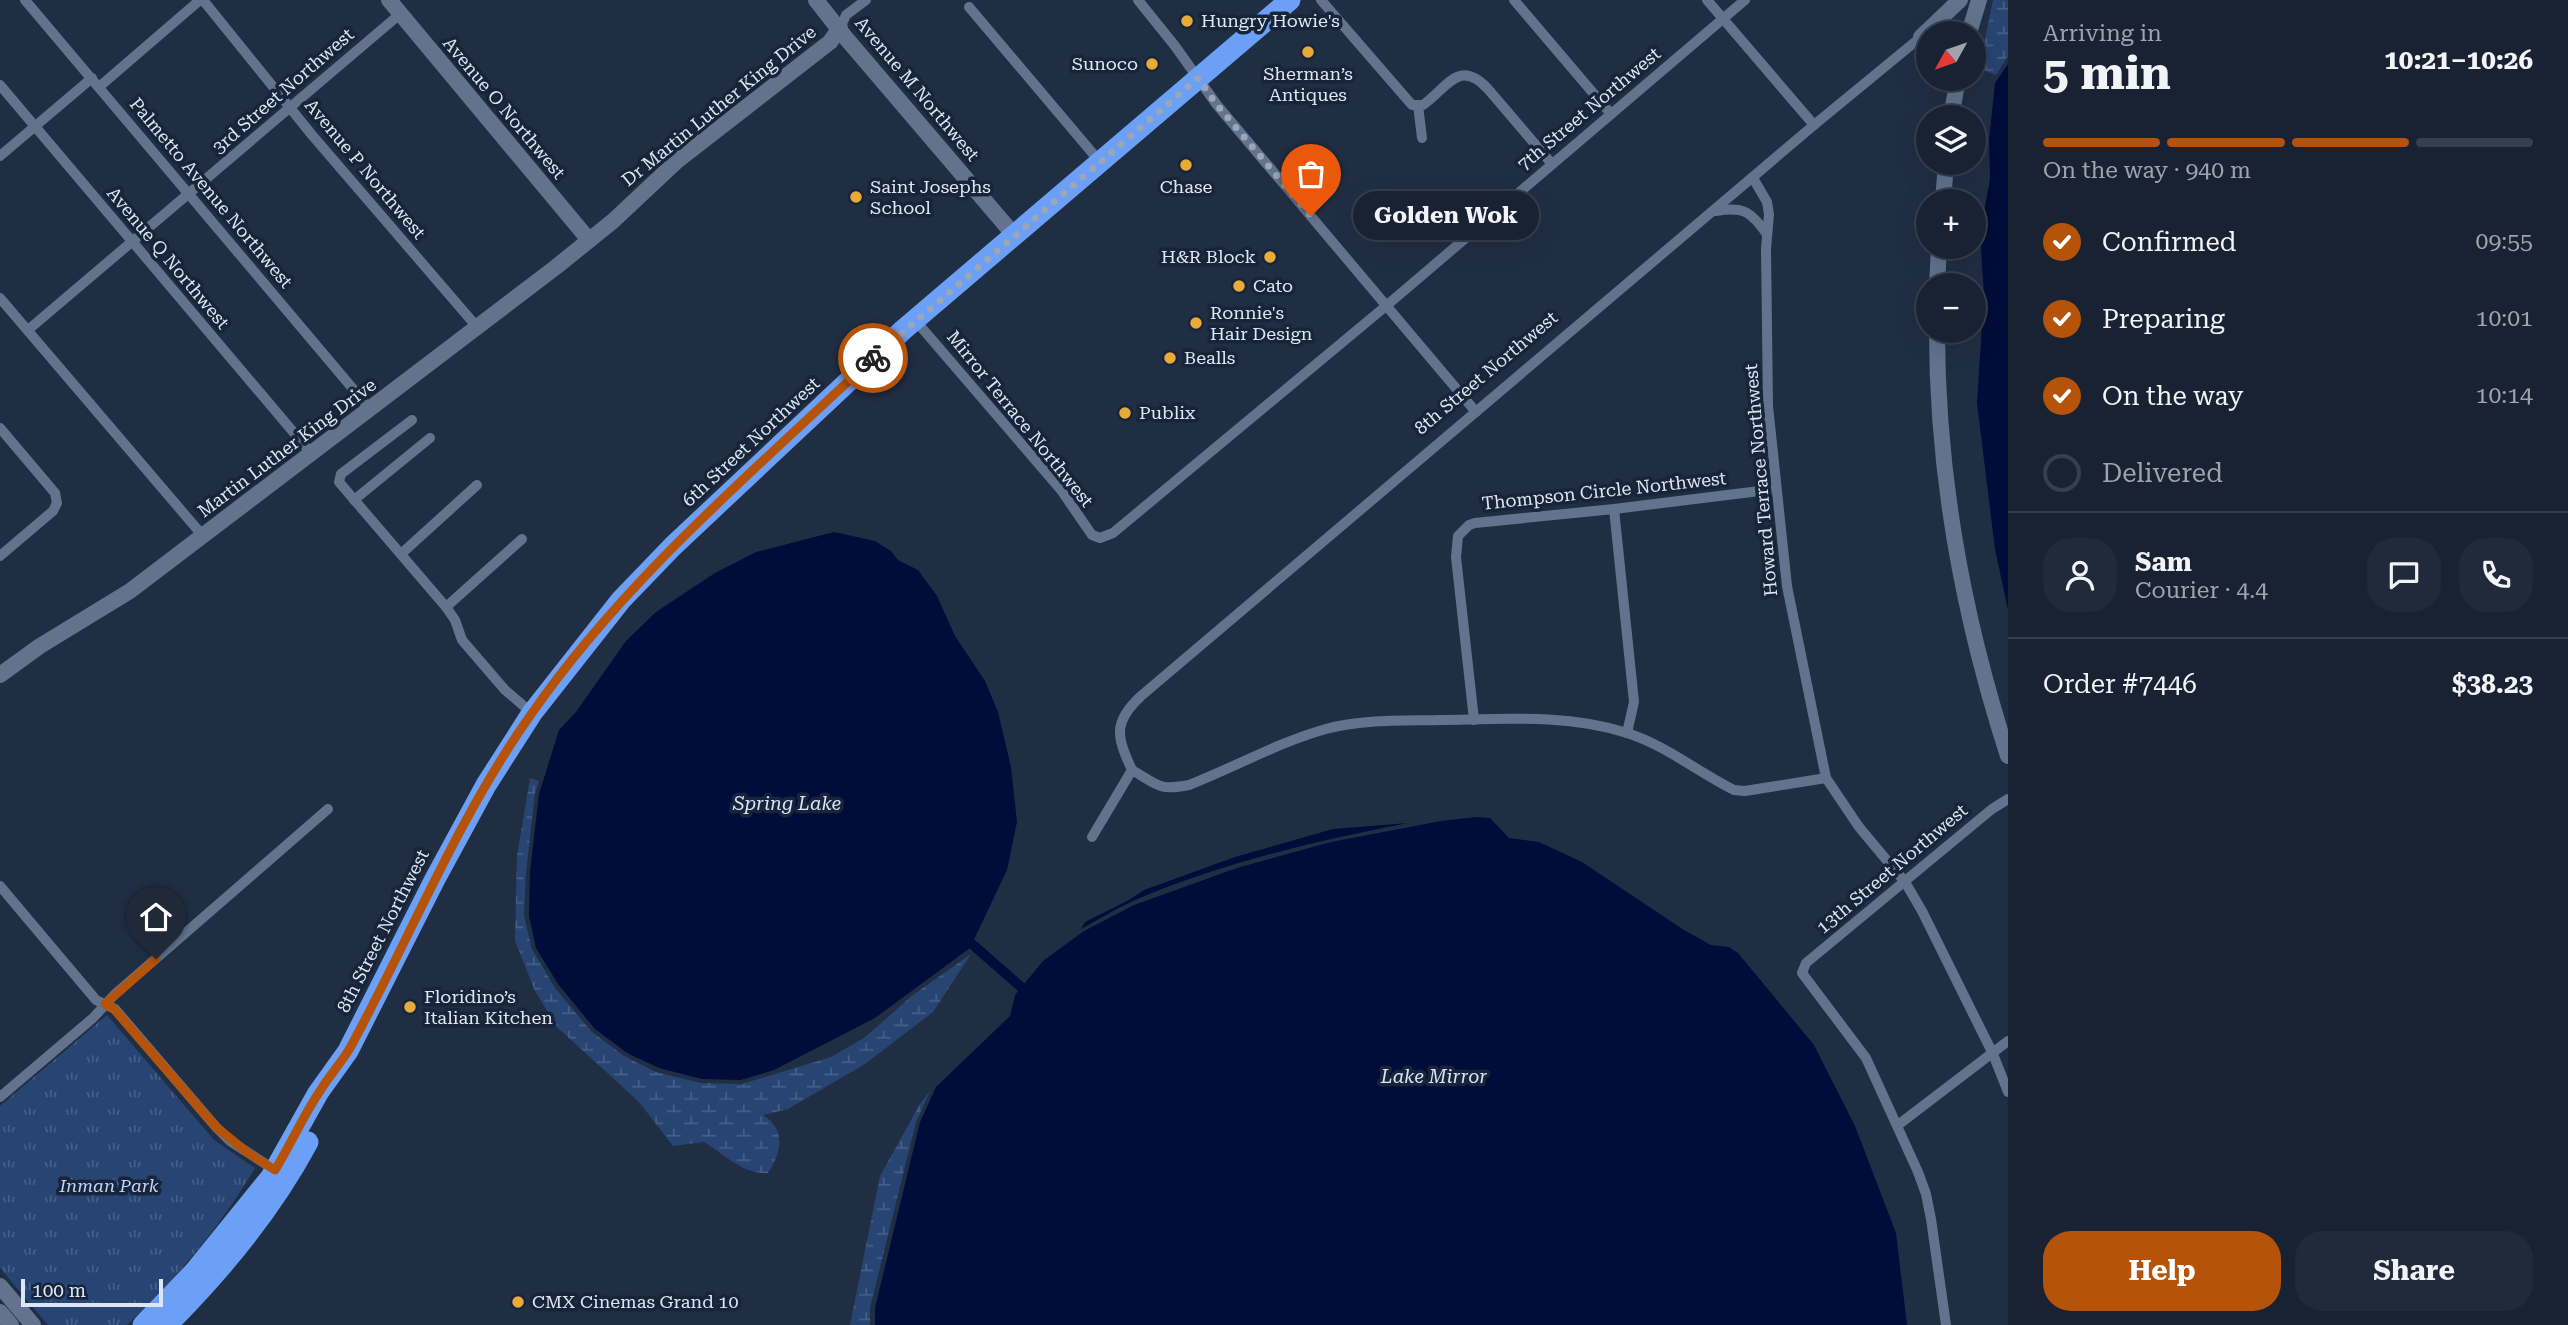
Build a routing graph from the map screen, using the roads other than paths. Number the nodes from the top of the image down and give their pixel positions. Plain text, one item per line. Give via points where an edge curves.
1 (25, 0) edge
2 (202, 0) edge
3 (389, 0) edge
4 (816, 0) edge
5 (866, 0) edge
6 (1138, 0) edge
7 (1290, 0) edge
8 (1321, 0) edge
9 (1514, 0) edge
10 (1707, 0) edge
11 (1745, 0) edge
12 (1960, 0) edge
13 (1979, 0) edge
14 (969, 7) dead end
15 (400, 14) junction
16 (1722, 19) junction
17 (1940, 21) edge
18 (1973, 21) edge
19 (840, 28) junction
20 (1916, 43) edge
21 (1198, 78) junction
22 (95, 83) junction
23 (0, 85) edge
24 (1418, 105) junction
25 (290, 107) junction
26 (1611, 114) junction
27 (1814, 125) junction
28 (35, 127) junction
29 (1422, 138) dead end
30 (0, 156) edge
31 (1101, 162) junction
32 (1552, 164) junction
33 (1753, 178) junction
34 (188, 194) junction
35 (1713, 211) junction
36 (1767, 234) junction
37 (1014, 235) junction
38 (589, 240) junction
39 (132, 242) junction
40 (0, 298) edge
41 (1386, 306) junction
42 (915, 320) junction
43 (477, 327) junction
44 (28, 330) junction
45 (1938, 343) edge
46 (370, 409) junction
47 (1476, 412) junction
48 (412, 420) dead end
49 (0, 428) edge
50 (430, 438) dead end
51 (311, 453) junction
52 (477, 485) dead end
53 (1776, 489) junction
54 (354, 500) junction
55 (1614, 509) junction
56 (203, 536) junction
57 (1100, 538) joint
58 (522, 539) dead end
59 (401, 554) junction
60 (0, 555) edge
61 (446, 607) junction
62 (0, 675) edge
63 (532, 713) junction
64 (1474, 720) junction
65 (1628, 733) junction
66 (2008, 756) edge
67 (1132, 770) junction
68 (1826, 778) junction
69 (2008, 799) edge
70 (328, 810) dead end
71 (459, 832) joint
72 (1092, 837) dead end
73 (1905, 883) junction
74 (0, 886) edge
75 (105, 1004) junction
76 (2008, 1041) edge
77 (348, 1051) junction
78 (1993, 1054) junction
79 (2008, 1092) edge
80 (2, 1093) edge
81 (1898, 1125) junction
82 (273, 1173) junction
83 (237, 1249) junction
84 (0, 1286) edge
85 (0, 1312) edge
86 (11, 1325) edge
87 (33, 1325) edge
88 (143, 1325) edge
89 (167, 1325) edge
90 (1946, 1325) edge

1 - 22 street, Palmetto Avenue Northwest
2 - 22 street
2 - 25 street, Avenue P Northwest
3 - 15 street, Avenue O Northwest
4 - 19 street, Avenue M Northwest
5 - 19 street via 846,15
6 - 21 street
7 - 21 highway, 6th Street Northwest
8 - 24 street via 1407,100
9 - 26 street
10 - 16 street
11 - 16 street, 7th Street Northwest
12 - 17 street
13 - 18 street
14 - 31 street
15 - 25 street, 3rd Street Northwest
15 - 38 street, Avenue O Northwest
16 - 26 street, 7th Street Northwest
16 - 27 street
19 - 37 street, Avenue M Northwest
19 - 38 street, Dr Martin Luther King Drive via 830,42 658,176
20 - 27 street, 8th Street Northwest
21 - 31 highway, 6th Street Northwest
21 - 41 street
22 - 28 street
22 - 34 street, Palmetto Avenue Northwest
23 - 28 street, Avenue Q Northwest
24 - 29 street
24 - 32 street via 1456,77 1478,78
25 - 34 street, 3rd Street Northwest
25 - 43 street, Avenue P Northwest
26 - 32 street, 7th Street Northwest
27 - 33 street, 8th Street Northwest
28 - 30 street
28 - 39 street, Avenue Q Northwest
31 - 37 highway, 6th Street Northwest
32 - 41 street, 7th Street Northwest
33 - 35 street, 8th Street Northwest
33 - 36 street, Howard Terrace Northwest via 1766,202
34 - 39 street, 3rd Street Northwest
34 - 46 street, Palmetto Avenue Northwest
35 - 36 street via 1740,209 1754,216
35 - 47 street, 8th Street Northwest
36 - 53 street, Howard Terrace Northwest via 1768,393
37 - 42 highway, 6th Street Northwest
38 - 43 street, Martin Luther King Drive
39 - 44 street, 3rd Street Northwest
39 - 51 street, Avenue Q Northwest
40 - 44 street
41 - 47 street
41 - 57 street, 7th Street Northwest via 1119,530
42 - 57 street, Mirror Terrace Northwest via 1061,490 1092,535
42 - 63 highway, 6th Street Northwest via 648,571
43 - 46 street, Martin Luther King Drive
44 - 56 street
45 - 66 street via 1943,454 1953,522 1968,605
46 - 51 street, Martin Luther King Drive
47 - 67 street, 8th Street Northwest via 1131,705 1119,741
48 - 54 street via 341,474 339,482
49 - 60 street via 55,493 56,502 53,511
50 - 54 street
51 - 56 street, Martin Luther King Drive
52 - 59 street
53 - 55 street, Thompson Circle Northwest
53 - 68 street, Howard Terrace Northwest via 1787,586
54 - 59 street
55 - 64 street, Thompson Circle Northwest via 1475,523 1458,536 1456,558
55 - 65 street via 1634,702
56 - 62 street, Martin Luther King Drive
58 - 61 street
59 - 61 street
61 - 63 street via 462,640 505,691
63 - 71 highway, 6th Street Northwest
64 - 65 street via 1556,720
64 - 67 street via 1349,725 1309,734 1189,785 1165,789
65 - 68 street via 1734,790
67 - 72 street
68 - 73 street
69 - 73 street, 13th Street Northwest
70 - 75 street
71 - 77 highway, 8th Street Northwest
73 - 78 street
73 - 81 street, 13th Street Northwest via 1805,963 1802,973 1866,1058
74 - 75 street via 96,1000
75 - 80 street
75 - 82 street via 223,1134
76 - 78 street
77 - 82 highway, 8th Street Northwest via 318,1093
77 - 83 highway, 8th Street Northwest via 331,1100 302,1153
78 - 79 street
78 - 81 street
81 - 90 street via 1926,1194
82 - 83 highway via 238,1233
82 - 88 highway, 8th Street Northwest via 194,1272
83 - 89 highway, 8th Street Northwest
84 - 87 street
85 - 86 street

